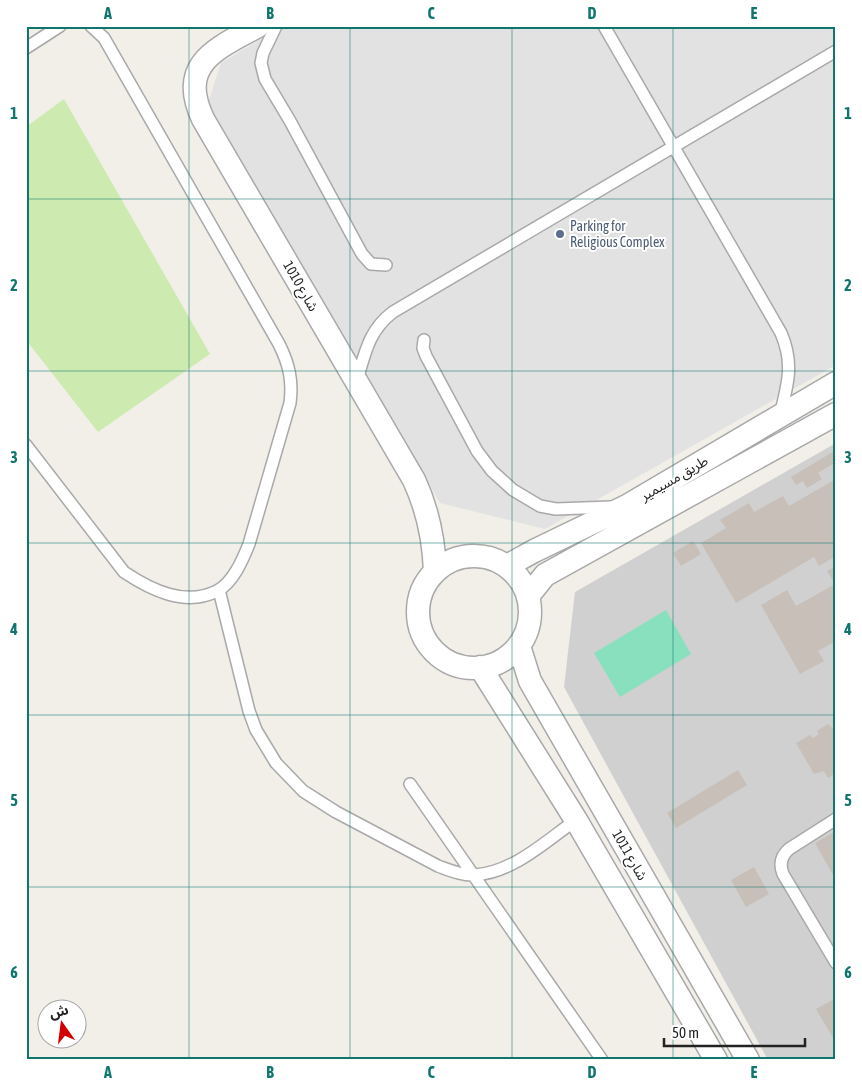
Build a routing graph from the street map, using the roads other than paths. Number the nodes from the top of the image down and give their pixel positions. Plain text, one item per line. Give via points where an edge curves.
1 (60, 26) edge
2 (90, 26) edge
3 (258, 26) edge
4 (276, 26) edge
5 (604, 26) edge
6 (26, 48) edge
7 (836, 52) edge
8 (674, 148) junction
9 (386, 265) dead end
10 (424, 340) dead end
11 (357, 382) junction
12 (836, 383) edge
13 (836, 414) edge
14 (780, 416) junction
15 (26, 445) edge
16 (627, 506) junction
17 (508, 566) junction
18 (435, 572) junction
19 (218, 590) junction
20 (528, 595) junction
21 (519, 646) junction
22 (480, 667) junction
23 (410, 784) dead end
24 (836, 819) edge
25 (576, 820) junction
26 (474, 875) junction
27 (836, 964) edge
28 (602, 1060) edge
29 (716, 1060) edge
30 (748, 1060) edge

1 - 6 lane
2 - 19 lane via 104,38 279,344 290,372 290,403 249,544 237,569
3 - 11 street, شارع 1010 via 209,55 199,69 194,86 196,104
4 - 9 lane via 263,53 265,79 362,254 371,264
5 - 8 lane
7 - 8 lane
8 - 11 lane via 384,319 371,336
8 - 14 lane via 785,344 789,380
10 - 16 lane via 426,356 477,451 492,471 513,490 540,506 556,510
11 - 18 street, شارع 1010 via 422,497 432,534
12 - 14 street, طريق مسيمير
13 - 20 street, طريق مسيمير via 545,575
14 - 16 street, طريق مسيمير
15 - 19 lane via 124,572 145,586 169,595 195,597
16 - 17 street, طريق مسيمير
17 - 18 street via 490,558 470,556 451,561
17 - 20 street via 520,578
18 - 22 street via 424,588 418,607 420,627 442,658 460,666
19 - 26 lane via 249,711 266,747 289,778 336,812 438,866
20 - 21 street via 530,622
21 - 22 street via 502,661
21 - 30 street, شارع 1011 via 530,681
22 - 25 street, شارع 1011
23 - 26 lane
24 - 27 lane via 785,852 781,863 783,874
25 - 26 lane via 514,864
25 - 29 street, شارع 1011
26 - 28 lane

